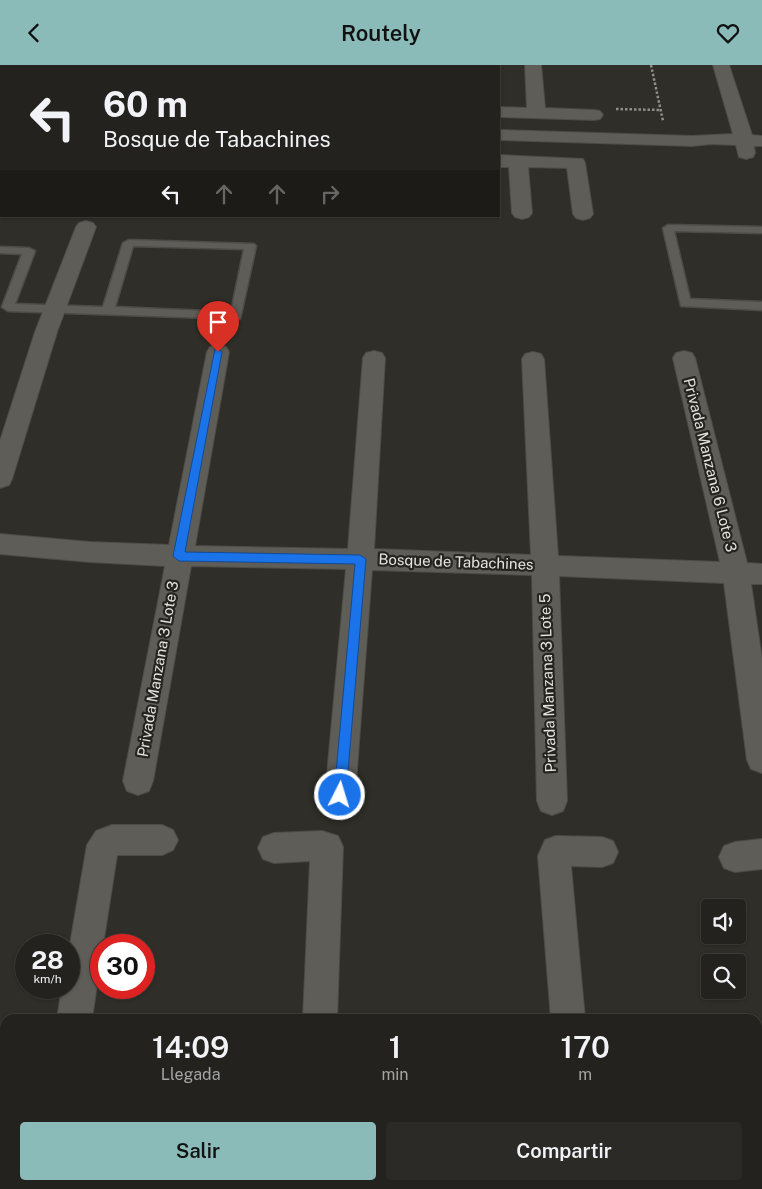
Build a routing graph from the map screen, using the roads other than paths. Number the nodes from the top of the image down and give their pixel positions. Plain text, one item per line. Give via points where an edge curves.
1 (533, 65) edge
2 (721, 66) edge
3 (506, 112) edge
4 (536, 113) junction
5 (594, 115) dead end
6 (506, 135) edge
7 (762, 141) edge
8 (750, 150) edge
9 (500, 161) edge
10 (518, 161) junction
11 (522, 213) dead end
12 (583, 214) dead end
13 (86, 227) dead end
14 (762, 231) edge
15 (0, 250) edge
16 (762, 305) edge
17 (55, 309) junction
18 (108, 311) junction
19 (218, 352) dead end
20 (684, 358) dead end
21 (374, 359) dead end
22 (532, 359) dead end
23 (0, 479) edge
24 (0, 543) edge
25 (179, 556) junction
26 (360, 559) junction
27 (545, 565) junction
28 (749, 573) edge
29 (762, 760) edge
30 (138, 781) dead end
31 (340, 795) dead end
32 (552, 801) dead end
33 (162, 840) dead end
34 (274, 848) dead end
35 (602, 852) dead end
36 (75, 1014) edge
37 (320, 1014) edge
38 (568, 1014) edge

1 - 4 street
2 - 8 street
3 - 4 street
3 - 6 street
4 - 5 street
6 - 8 street via 692,141 712,148
7 - 8 street
9 - 10 street
10 - 11 street
10 - 12 street via 576,163
13 - 17 street
14 - 16 lane via 668,228 686,303
15 - 17 lane via 28,251 8,307
17 - 18 lane
17 - 23 street
18 - 18 lane via 236,316 250,247 129,243
19 - 25 street, Privada Manzana 3 Lote 3
20 - 28 street, Privada Manzana 6 Lote 3
21 - 26 street
22 - 27 street, Privada Manzana 3 Lote 5
24 - 25 street, Bosque de Tabachines via 58,550
25 - 26 street, Bosque de Tabachines
25 - 30 street, Privada Manzana 3 Lote 3
26 - 27 street, Bosque de Tabachines
26 - 31 street
27 - 28 street, Bosque de Tabachines
27 - 32 street, Privada Manzana 3 Lote 5
28 - 29 street, Privada Manzana 6 Lote 3
33 - 36 street via 112,840 103,845
34 - 37 street via 327,847
35 - 38 street via 556,851 554,856

